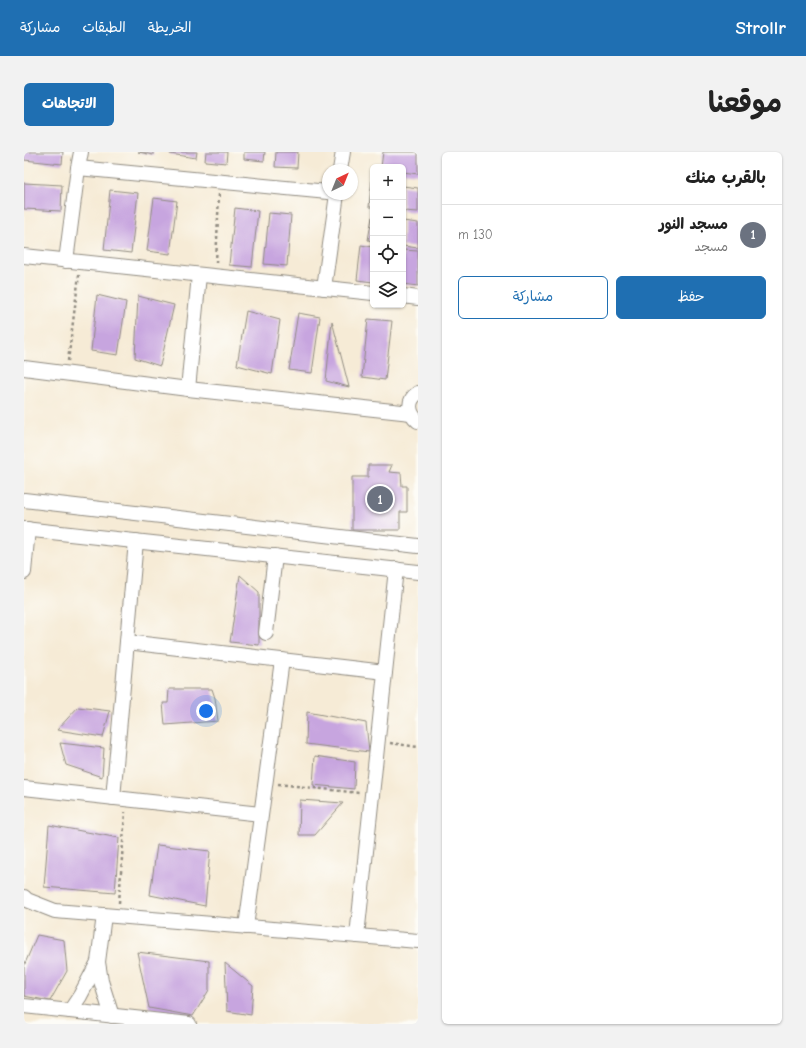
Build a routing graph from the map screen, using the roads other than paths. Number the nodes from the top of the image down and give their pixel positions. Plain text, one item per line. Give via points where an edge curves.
1 (81, 152) edge
2 (343, 152) edge
3 (341, 164) edge
4 (78, 168) junction
5 (322, 191) edge
6 (336, 200) edge
7 (24, 256) edge
8 (66, 261) junction
9 (198, 275) junction
10 (324, 288) junction
11 (370, 293) edge
12 (406, 296) edge
13 (418, 298) edge
14 (24, 368) edge
15 (188, 389) junction
16 (418, 393) edge
17 (414, 417) edge
18 (24, 500) edge
19 (26, 529) edge
20 (136, 541) junction
21 (418, 546) edge
22 (275, 556) junction
23 (396, 569) junction
24 (24, 572) edge
25 (418, 572) edge
26 (266, 633) dead end
27 (127, 642) junction
28 (282, 660) junction
29 (385, 672) junction
30 (24, 788) edge
31 (120, 799) junction
32 (261, 814) junction
33 (24, 897) edge
34 (111, 916) junction
35 (246, 927) junction
36 (356, 936) junction
37 (418, 941) edge
38 (98, 962) junction
39 (24, 1006) edge
40 (70, 1011) junction
41 (112, 1016) junction
42 (188, 1024) edge

1 - 4 street
2 - 3 street
4 - 5 street
4 - 8 street
6 - 10 street
7 - 8 street
8 - 9 street
9 - 10 street
9 - 15 street
10 - 11 street
12 - 13 street
14 - 15 street
15 - 17 street
16 - 17 street via 410,403
18 - 21 street
19 - 20 street
19 - 24 street
20 - 22 street
20 - 27 street
22 - 23 street
22 - 26 street
23 - 25 street
23 - 29 street
27 - 28 street
27 - 31 street
28 - 29 street
28 - 32 street
29 - 36 street
30 - 31 street
31 - 32 street
32 - 35 street
33 - 34 street via 55,911
34 - 35 street
34 - 38 street
35 - 36 street
36 - 37 street
38 - 40 street
38 - 41 street
39 - 40 street
40 - 41 street
41 - 42 street

